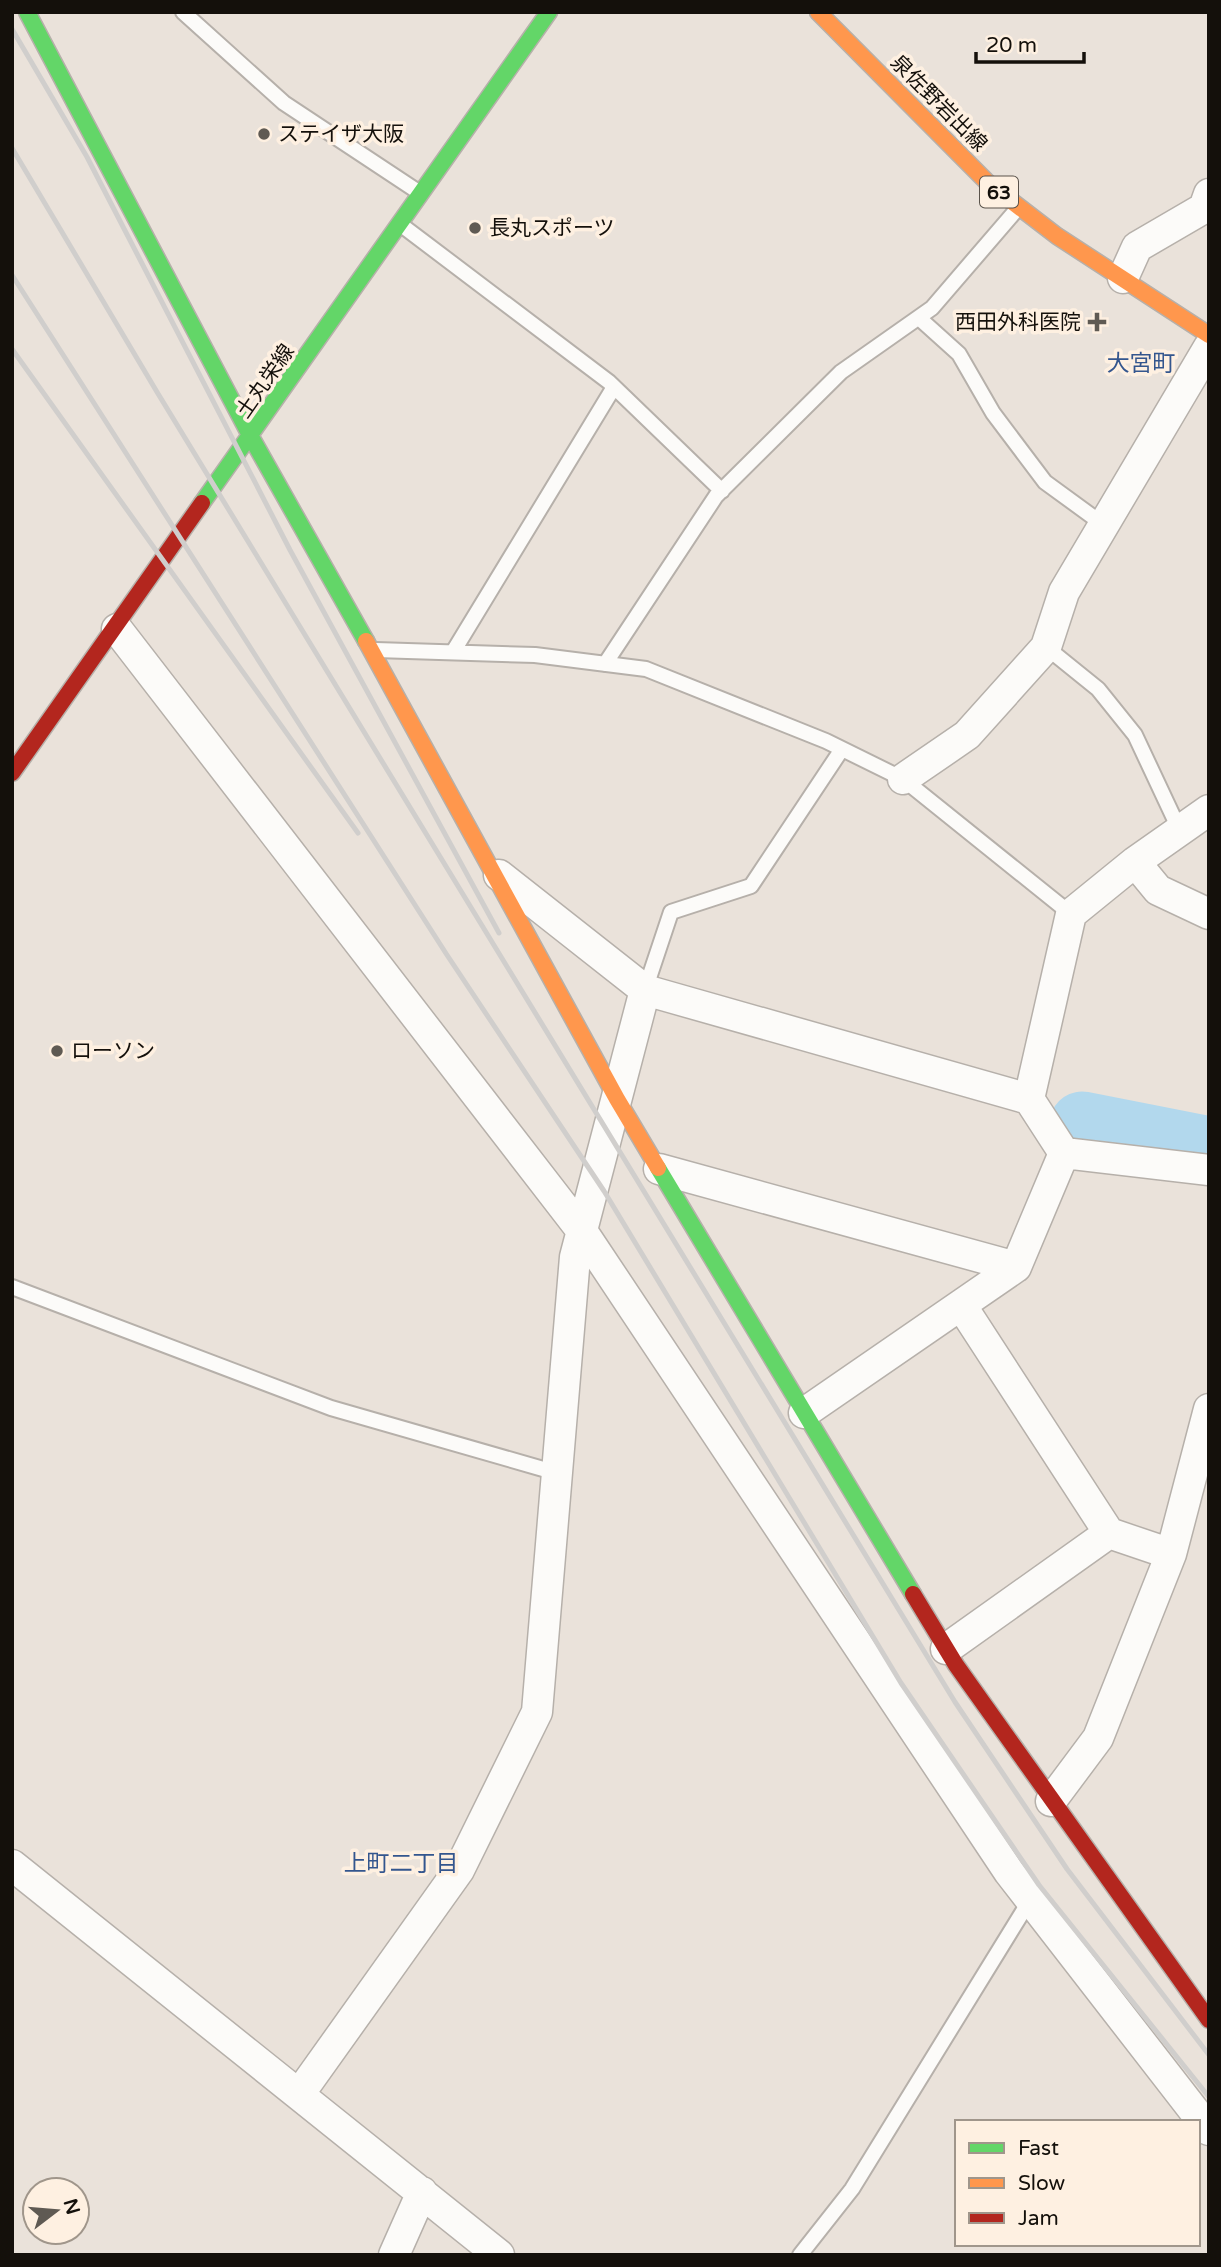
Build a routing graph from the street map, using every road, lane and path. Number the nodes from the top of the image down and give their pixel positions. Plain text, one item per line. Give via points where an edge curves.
1 (27, 12) edge
2 (183, 12) edge
3 (550, 12) edge
4 (818, 12) edge
5 (421, 194) junction
6 (1207, 204) edge
7 (1018, 208) junction
8 (399, 224) junction
9 (1123, 278) junction
10 (919, 317) junction
11 (1209, 335) edge
12 (1209, 347) edge
13 (614, 387) junction
14 (251, 437) junction
15 (722, 491) junction
16 (1104, 525) junction
17 (117, 629) junction
18 (1046, 648) junction
19 (371, 650) junction
20 (453, 652) junction
21 (605, 664) junction
22 (19, 726) dead end
23 (32, 744) junction
24 (842, 749) junction
25 (12, 772) edge
26 (903, 779) junction
27 (1209, 810) edge
28 (1180, 831) junction
29 (1135, 862) junction
30 (491, 868) junction
31 (1071, 914) junction
32 (1209, 914) edge
33 (645, 990) junction
34 (617, 1099) junction
35 (1029, 1099) junction
36 (1064, 1153) junction
37 (659, 1169) junction
38 (1209, 1170) edge
39 (582, 1231) junction
40 (1016, 1268) junction
41 (12, 1287) edge
42 (961, 1305) junction
43 (1209, 1409) edge
44 (804, 1413) junction
45 (557, 1473) junction
46 (1109, 1533) junction
47 (1171, 1554) junction
48 (946, 1649) junction
49 (1051, 1801) junction
50 (12, 1865) edge
51 (1030, 1900) junction
52 (1209, 2020) edge
53 (300, 2093) junction
54 (1209, 2130) edge
55 (422, 2192) junction
56 (394, 2255) edge
57 (499, 2255) edge
58 (800, 2255) edge

1 - 14 street via 41,25
2 - 5 lane via 284,103
3 - 5 street, 土丸栄線
4 - 7 street, 泉佐野岩出線 / 63
5 - 8 street, 土丸栄線
6 - 9 street via 1137,247
7 - 9 street, 泉佐野岩出線 / 63
7 - 10 lane via 932,308
8 - 13 lane
8 - 14 street, 土丸栄線
9 - 11 street, 泉佐野岩出線 / 63
10 - 15 lane via 841,372
10 - 16 lane via 959,354 993,413 1045,482
12 - 16 street
13 - 15 lane
13 - 20 lane
14 - 17 street, 土丸栄線
14 - 19 street
15 - 21 lane
16 - 18 street via 1064,592
17 - 23 street, 土丸栄線
17 - 39 street
18 - 26 street via 967,735
18 - 28 lane via 1097,689 1135,735
19 - 20 lane
19 - 30 street
20 - 21 lane
21 - 24 lane via 646,669
22 - 23 street
23 - 25 street, 土丸栄線
24 - 26 lane
24 - 33 lane via 751,886 671,912
26 - 31 lane
27 - 28 street
28 - 29 street
29 - 31 street
29 - 32 street via 1158,890
30 - 33 street
30 - 34 street
31 - 35 street
33 - 34 street
33 - 35 street
34 - 37 street
34 - 39 street
35 - 36 street
36 - 38 street
36 - 40 street
37 - 40 street
37 - 44 street
39 - 45 street via 575,1257
39 - 51 street
40 - 42 street
41 - 45 lane via 331,1408
42 - 44 street
42 - 46 street
43 - 47 street
44 - 48 street
45 - 53 street via 537,1712 459,1870
46 - 47 street
46 - 48 street
47 - 49 street via 1098,1738
48 - 49 street
49 - 52 street
50 - 53 street
51 - 54 street
51 - 58 lane via 852,2189
53 - 55 street
55 - 56 street
55 - 57 street

